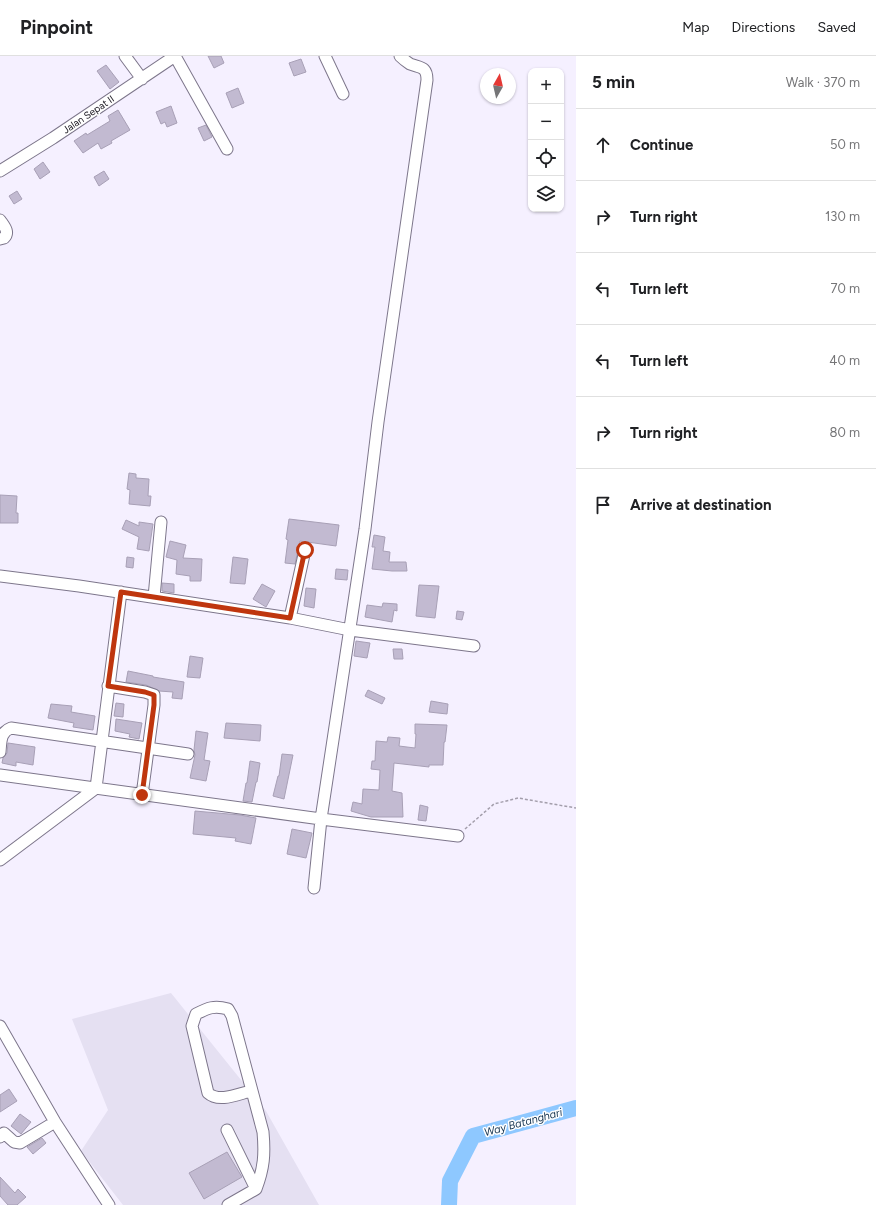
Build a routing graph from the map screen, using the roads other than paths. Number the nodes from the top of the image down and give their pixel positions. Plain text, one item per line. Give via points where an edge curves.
1 (125, 56) edge
2 (175, 56) edge
3 (325, 56) edge
4 (400, 56) edge
5 (142, 79) junction
6 (343, 94) dead end
7 (227, 149) dead end
8 (0, 171) edge
9 (0, 220) edge
10 (0, 239) edge
11 (161, 522) dead end
12 (305, 550) dead end
13 (0, 576) edge
14 (121, 592) junction
15 (154, 597) junction
16 (290, 618) junction
17 (350, 630) junction
18 (474, 646) dead end
19 (108, 686) junction
20 (102, 741) junction
21 (148, 747) junction
22 (0, 752) edge
23 (188, 754) dead end
24 (0, 775) edge
25 (96, 788) junction
26 (142, 795) junction
27 (321, 819) junction
28 (458, 836) road end
29 (0, 860) edge
30 (314, 888) dead end
31 (0, 1026) edge
32 (251, 1091) junction
33 (55, 1122) junction
34 (227, 1130) dead end
35 (1, 1133) edge
36 (256, 1188) junction
37 (109, 1205) edge
38 (228, 1205) edge

1 - 5 street
2 - 5 street, Jalan Sepat II
2 - 7 street
3 - 6 street
4 - 17 street via 410,64 424,69 427,80
5 - 8 street, Jalan Sepat II
9 - 10 street via 6,230 4,238
11 - 15 street
12 - 16 street
13 - 14 street
14 - 15 street
14 - 19 street
15 - 16 street
16 - 17 street
17 - 18 street
17 - 27 street
19 - 20 street
19 - 21 street via 154,695
20 - 21 street
20 - 22 street via 11,728 3,734
20 - 25 street
21 - 23 street
21 - 26 street
24 - 25 street
25 - 26 street
25 - 29 street
26 - 27 street
27 - 28 street
27 - 30 street
31 - 33 street
32 - 32 street via 228,1008 207,1008 196,1014 192,1026 208,1093 220,1098
32 - 36 street via 263,1132 265,1151 264,1166
33 - 35 street via 20,1143
33 - 37 street
34 - 36 street
36 - 38 street

